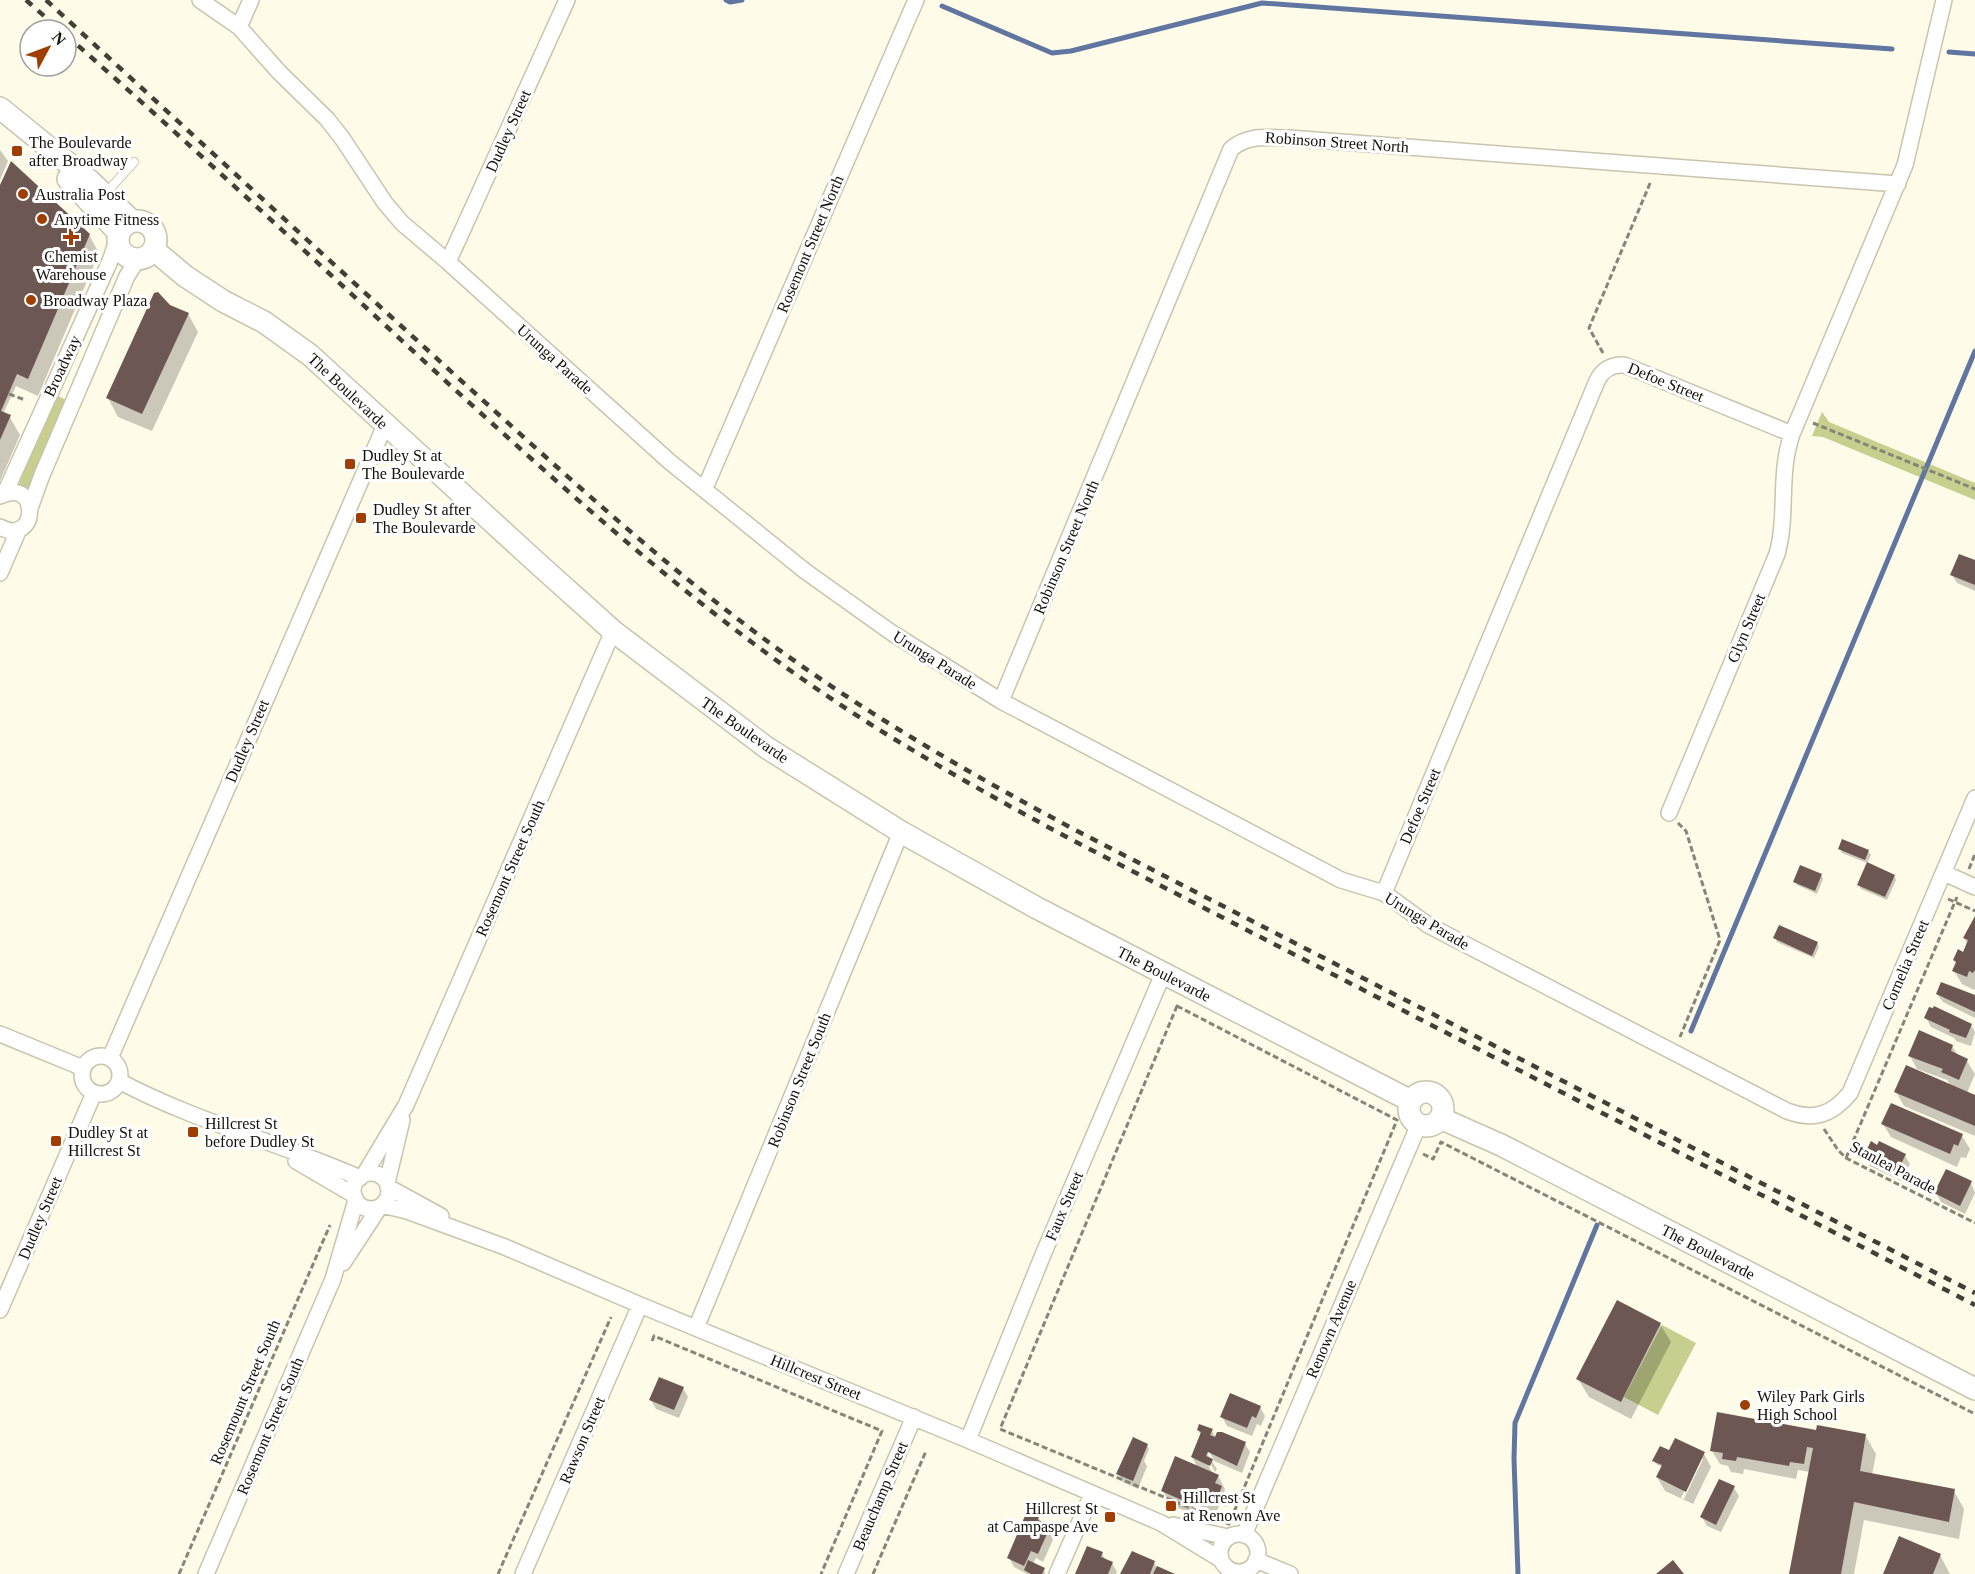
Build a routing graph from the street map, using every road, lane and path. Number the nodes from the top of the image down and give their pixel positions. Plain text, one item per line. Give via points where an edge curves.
1 (200, 0) edge
2 (250, 0) edge
3 (567, 0) edge
4 (916, 0) edge
5 (1944, 0) edge
6 (239, 27) junction
7 (0, 108) edge
8 (0, 113) edge
9 (134, 162) dead end
10 (1657, 165) junction
11 (1898, 184) junction
12 (105, 194) junction
13 (123, 231) junction
14 (146, 255) junction
15 (448, 262) junction
16 (1611, 366) junction
17 (9, 394) dead end
18 (25, 400) dead end
19 (1815, 424) dead end
20 (385, 425) junction
21 (1792, 434) junction
22 (705, 488) junction
23 (1975, 489) edge
24 (3, 494) edge
25 (30, 508) junction
26 (0, 527) edge
27 (19, 529) junction
28 (0, 573) edge
29 (613, 630) junction
30 (1001, 701) junction
31 (1975, 798) edge
32 (1669, 813) joint
33 (901, 832) junction
34 (1975, 854) edge
35 (1944, 873) junction
36 (1970, 884) edge
37 (1383, 893) junction
38 (1935, 894) junction
39 (1954, 902) junction
40 (1975, 911) edge
41 (1163, 974) junction
42 (0, 1034) edge
43 (1674, 1052) junction
44 (110, 1058) junction
45 (83, 1068) junction
46 (119, 1082) junction
47 (94, 1093) junction
48 (1411, 1101) junction
49 (406, 1105) junction
50 (1815, 1115) junction
51 (1440, 1118) junction
52 (1419, 1124) junction
53 (1389, 1138) junction
54 (259, 1140) junction
55 (1409, 1148) junction
56 (1846, 1158) junction
57 (362, 1177) junction
58 (388, 1185) junction
59 (355, 1198) junction
60 (380, 1207) junction
61 (333, 1219) dead end
62 (1975, 1223) edge
63 (470, 1233) junction
64 (333, 1279) junction
65 (640, 1305) junction
66 (0, 1310) edge
67 (611, 1317) dead end
68 (696, 1328) junction
69 (652, 1341) dead end
70 (1975, 1389) edge
71 (1975, 1414) edge
72 (914, 1418) junction
73 (968, 1440) junction
74 (926, 1451) dead end
75 (1092, 1494) junction
76 (1161, 1523) junction
77 (1236, 1536) junction
78 (1256, 1560) junction
79 (1226, 1567) edge
80 (179, 1574) edge
81 (206, 1574) edge
82 (498, 1574) edge
83 (523, 1574) edge
84 (820, 1574) edge
85 (846, 1574) edge
86 (873, 1574) edge
87 (1057, 1574) edge
88 (1290, 1574) edge

1 - 6 street, Urunga Parade
2 - 6 street
3 - 15 street, Dudley Street
4 - 22 street, Rosemont Street North
5 - 11 street
6 - 15 street, Urunga Parade via 327,119 402,223
7 - 12 street, The Boulevarde
8 - 13 street, The Boulevarde
9 - 12 lane
10 - 11 street, Robinson Street North
10 - 16 path via 1589,328
10 - 30 street, Robinson Street North via 1289,138 1258,137 1238,143 1232,149
11 - 21 street
12 - 13 street, The Boulevarde
13 - 14 street, The Boulevarde via 121,251 132,258
13 - 14 street, The Boulevarde via 138,221 150,226 156,237
13 - 24 street, Broadway
14 - 20 street, The Boulevarde via 287,337 332,373
14 - 25 street, Broadway via 127,276
15 - 22 street, Urunga Parade via 670,462
16 - 21 street, Defoe Street via 1632,368
16 - 37 street, Defoe Street via 1597,381
17 - 18 path
19 - 23 path
20 - 29 street, The Boulevarde
20 - 44 street, Dudley Street
21 - 32 street, Glyn Street via 1784,469 1777,554
22 - 30 street, Urunga Parade via 805,571 892,633
24 - 25 street via 18,493
25 - 27 street via 28,521
26 - 27 street
27 - 28 street
29 - 33 street, The Boulevarde via 767,748
29 - 49 street, Rosemont Street South
30 - 37 street, Urunga Parade via 1341,880
31 - 35 street, Cornelia Street
32 - 43 path via 1686,831 1720,940
33 - 41 street, The Boulevarde
33 - 68 street, Robinson Street South
34 - 36 path, Cornelia Street
35 - 36 street
35 - 38 street, Cornelia Street
36 - 39 path, Cornelia Street
37 - 43 street, Urunga Parade via 1428,925
38 - 39 path
38 - 50 street, Cornelia Street via 1855,1083 1842,1103 1826,1114
39 - 40 path
39 - 56 path, Cornelia Street
41 - 48 street, The Boulevarde
41 - 73 street, Faux Street
42 - 45 street
43 - 50 street, Urunga Parade via 1787,1111
44 - 45 street via 92,1058
44 - 46 street via 119,1068
45 - 47 street via 82,1080
46 - 47 street via 109,1092
46 - 54 street
47 - 66 street, Dudley Street
48 - 51 street via 1419,1094 1434,1095 1443,1107
48 - 52 street via 1411,1117
49 - 57 street, Rosemont Street South
49 - 58 street, Rosemont Street South
50 - 56 path, Stanlea Parade
51 - 52 street via 1428,1126
51 - 70 street, The Boulevarde via 1502,1145
52 - 55 street, Renown Avenue
53 - 53 path via 1228,1524 1000,1429 1177,1006 1397,1120
53 - 55 path
54 - 57 street
54 - 59 street
55 - 71 path via 1433,1159 1441,1142
55 - 77 street, Renown Avenue
56 - 62 path, Stanlea Parade
57 - 58 street via 377,1175
57 - 59 street via 355,1185
58 - 60 street via 388,1196
58 - 63 street, Hillcrest Street
59 - 60 street via 368,1209
59 - 64 street, Rosemont Street South
60 - 63 street, Hillcrest Street via 407,1211
60 - 64 street, Rosemont Street South
61 - 80 path, Rosemount Street South
63 - 65 street, Hillcrest Street
64 - 81 street, Rosemont Street South
65 - 68 street, Hillcrest Street
65 - 83 street, Rawson Street
67 - 82 path, Rawson Street
68 - 72 street, Hillcrest Street
69 - 84 path, Hillcrest Street via 654,1336 882,1431
72 - 73 street, Hillcrest Street
72 - 85 street, Beauchamp Street
73 - 75 street, Hillcrest Street
74 - 86 path
75 - 76 street, Hillcrest Street
75 - 87 street
76 - 77 street, Hillcrest Street
76 - 79 street, Hillcrest Street
77 - 78 street via 1250,1538 1257,1548
77 - 79 street via 1221,1547
78 - 79 street via 1242,1572
78 - 88 street

